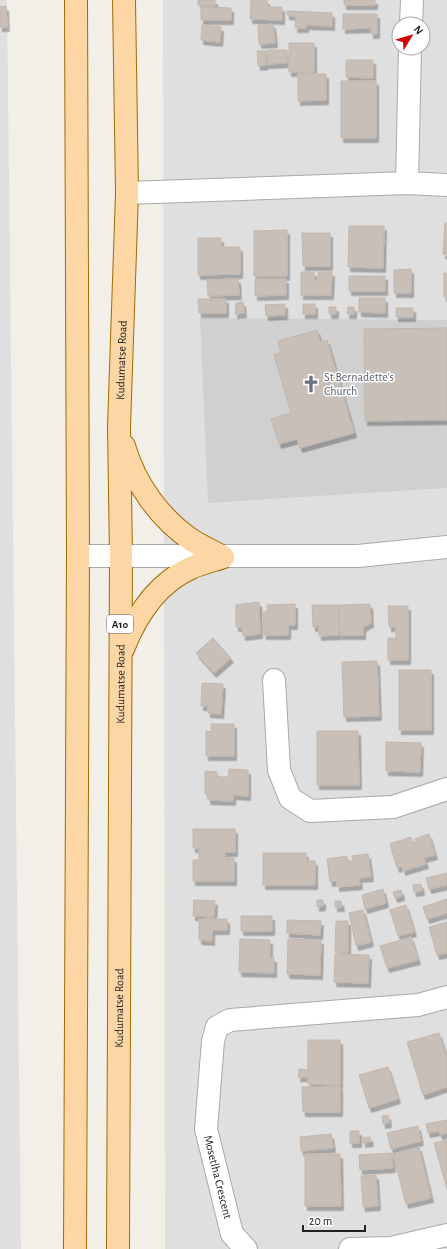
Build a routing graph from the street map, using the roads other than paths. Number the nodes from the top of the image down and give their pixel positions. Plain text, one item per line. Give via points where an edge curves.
1 (76, 0) edge
2 (124, 0) edge
3 (412, 0) edge
4 (411, 16) edge
5 (410, 56) edge
6 (408, 183) junction
7 (447, 185) edge
8 (127, 193) junction
9 (119, 427) junction
10 (447, 547) edge
11 (121, 555) junction
12 (78, 556) junction
13 (223, 557) junction
14 (120, 660) junction
15 (274, 680) dead end
16 (447, 789) edge
17 (447, 997) edge
18 (447, 1235) edge
19 (75, 1249) edge
20 (118, 1249) edge
21 (246, 1249) edge
22 (350, 1249) edge

1 - 12 main road
2 - 8 main road, Kudumatse Road / A10
3 - 4 street
5 - 6 street
6 - 7 street
6 - 8 street
8 - 9 main road, Kudumatse Road / A10
9 - 11 main road, Kudumatse Road / A10
9 - 13 main road via 128,461 144,492 166,519 193,541
10 - 13 street via 358,556
11 - 12 street
11 - 13 street
11 - 14 main road, Kudumatse Road / A10
12 - 19 main road
13 - 14 main road via 190,568 165,584 145,606 129,634
14 - 20 main road, Kudumatse Road / A10
15 - 16 street via 279,770 290,798 310,811 392,807
17 - 21 street, Mosetlha Crescent via 418,1005 230,1020 218,1027 213,1041 206,1129 232,1234
18 - 22 street via 391,1248

